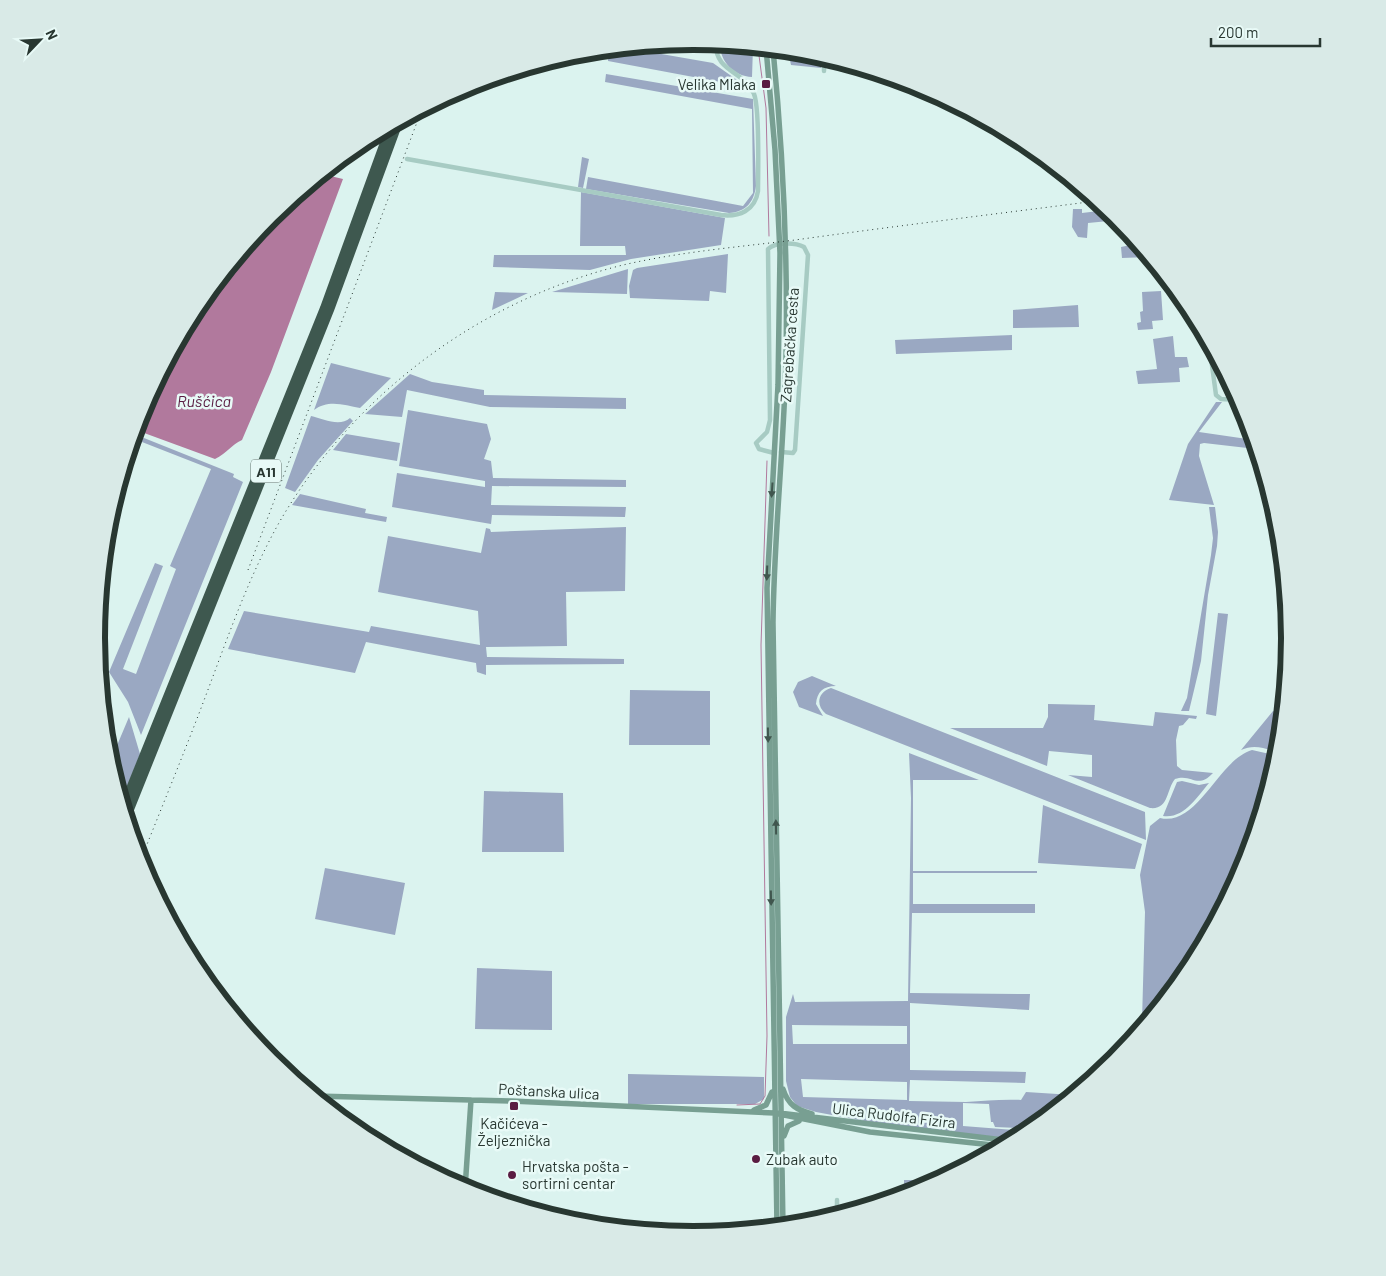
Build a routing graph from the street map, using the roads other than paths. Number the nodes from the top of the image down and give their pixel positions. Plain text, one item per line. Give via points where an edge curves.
1 (717, 51) edge
2 (767, 55) edge
3 (773, 56) edge
4 (824, 65) edge
5 (824, 71) dead end
6 (396, 131) edge
7 (386, 137) edge
8 (407, 159) dead end
9 (782, 228) junction
10 (1211, 360) edge
11 (1230, 399) edge
12 (778, 453) junction
13 (127, 798) edge
14 (130, 808) edge
15 (777, 1078) junction
16 (325, 1096) edge
17 (471, 1100) junction
18 (746, 1112) junction
19 (779, 1114) junction
20 (803, 1120) junction
21 (825, 1120) junction
22 (999, 1140) edge
23 (782, 1145) junction
24 (991, 1145) edge
25 (466, 1180) edge
26 (837, 1200) dead end
27 (838, 1208) edge
28 (783, 1219) edge
29 (777, 1220) edge

1 - 8 street via 719,60 747,82 756,99 758,191 752,206 742,213 722,215
2 - 9 main road, Zagrebačka cesta
3 - 9 main road, Zagrebačka cesta
4 - 5 street
6 - 14 highway, A11 via 330,310
7 - 13 highway, A11 via 324,308
9 - 12 main road, Zagrebačka cesta via 786,358
10 - 11 street via 1216,395
12 - 12 street, Zagrebačka cesta via 759,449 756,443 767,432 770,420 768,251 774,245 792,244 804,247 808,255 795,450
15 -> 12 main road, Zagrebačka cesta via 773,623
12 -> 15 main road, Zagrebačka cesta via 771,507 766,624
15 - 18 main road via 768,1103
15 - 19 main road
15 - 21 main road via 791,1104
16 - 17 main road, Poštanska ulica
17 - 18 main road, Poštanska ulica
17 - 25 main road
18 - 19 main road, Poštanska ulica
19 - 20 main road, Ulica Rudolfa Fizira
19 - 21 main road, Ulica Rudolfa Fizira
19 - 23 main road
19 - 29 main road
20 - 23 main road via 788,1126
20 - 24 main road, Ulica Rudolfa Fizira via 870,1132
21 - 22 main road, Ulica Rudolfa Fizira
23 - 28 main road
26 - 27 street

